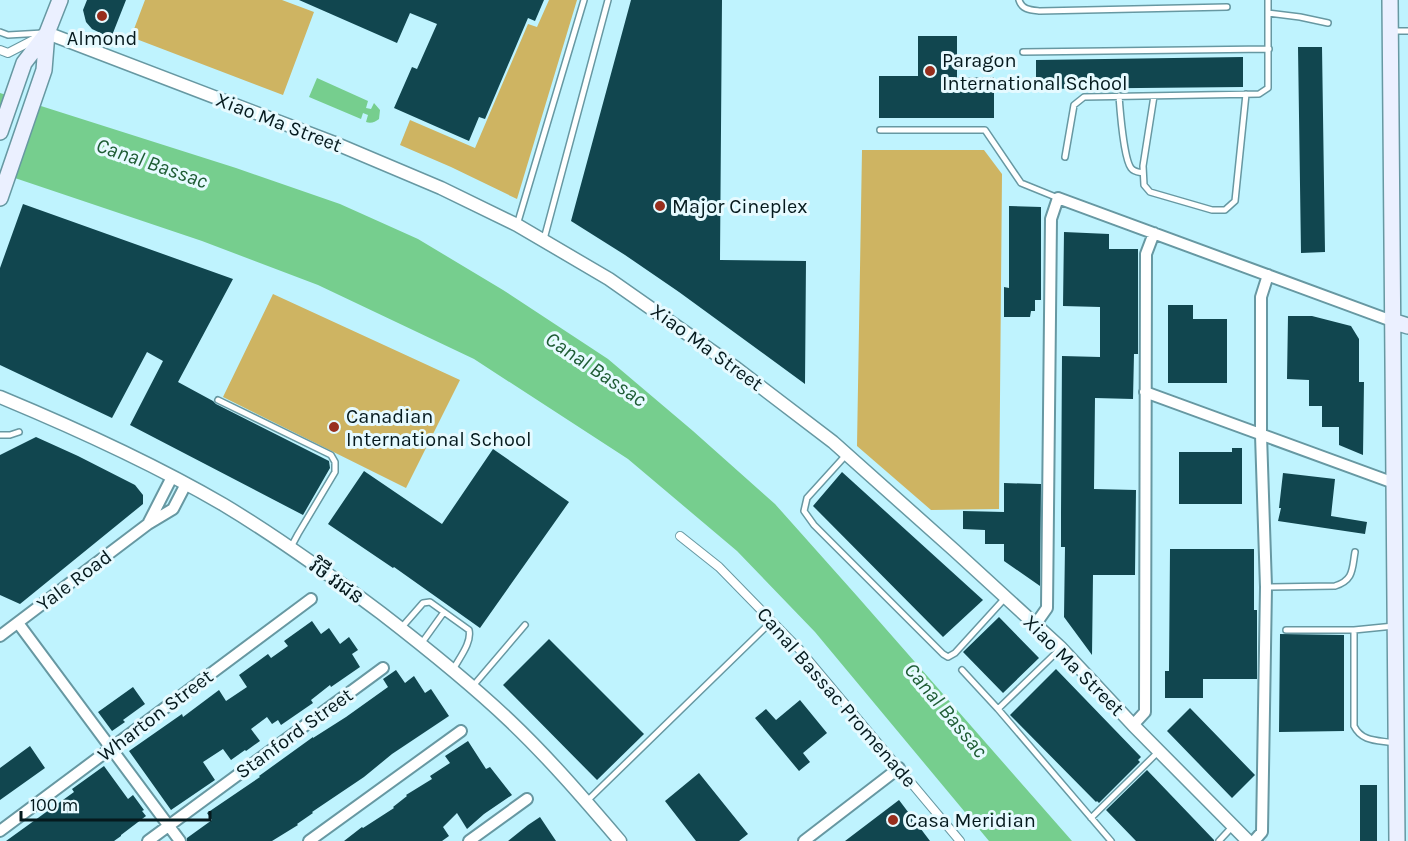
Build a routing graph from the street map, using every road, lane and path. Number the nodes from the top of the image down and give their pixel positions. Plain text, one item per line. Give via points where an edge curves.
1 (60, 0) edge
2 (584, 0) edge
3 (608, 0) edge
4 (1019, 0) edge
5 (1268, 0) edge
6 (1390, 0) edge
7 (1227, 7) dead end
8 (1268, 13) junction
9 (1328, 23) dead end
10 (1390, 31) junction
11 (1408, 31) edge
12 (0, 32) edge
13 (47, 33) junction
14 (1269, 49) junction
15 (0, 50) edge
16 (1023, 52) dead end
17 (1246, 94) junction
18 (1119, 96) junction
19 (1154, 96) junction
20 (880, 130) dead end
21 (0, 132) edge
22 (1065, 157) dead end
23 (1143, 173) junction
24 (0, 198) edge
25 (1058, 198) junction
26 (517, 225) junction
27 (1154, 233) junction
28 (544, 240) junction
29 (1268, 275) junction
30 (1392, 321) junction
31 (1408, 326) edge
32 (1145, 392) junction
33 (0, 397) edge
34 (218, 400) dead end
35 (19, 432) dead end
36 (0, 435) edge
37 (1261, 435) junction
38 (847, 454) junction
39 (172, 477) junction
40 (1394, 483) junction
41 (186, 484) junction
42 (148, 524) junction
43 (680, 536) dead end
44 (291, 547) junction
45 (1355, 552) dead end
46 (1266, 587) junction
47 (1006, 597) junction
48 (310, 599) dead end
49 (444, 612) junction
50 (772, 621) junction
51 (18, 623) junction
52 (525, 625) dead end
53 (1035, 625) junction
54 (1395, 626) junction
55 (401, 628) junction
56 (1286, 630) dead end
57 (1354, 630) junction
58 (0, 636) edge
59 (421, 644) junction
60 (1061, 648) junction
61 (383, 668) dead end
62 (453, 670) junction
63 (962, 670) dead end
64 (472, 688) junction
65 (998, 709) junction
66 (1133, 725) junction
67 (461, 731) dead end
68 (1396, 744) junction
69 (111, 748) junction
70 (1159, 751) junction
71 (899, 768) junction
72 (527, 799) dead end
73 (586, 802) junction
74 (1091, 818) junction
75 (168, 826) junction
76 (1234, 826) junction
77 (0, 831) edge
78 (148, 841) edge
79 (180, 841) edge
80 (309, 841) edge
81 (470, 841) edge
82 (620, 841) edge
83 (804, 841) edge
84 (960, 841) edge
85 (1111, 841) edge
86 (1219, 841) edge
87 (1248, 841) edge
88 (1254, 841) edge
89 (1397, 841) edge

1 - 13 main road
2 - 26 lane
3 - 28 lane
4 - 7 lane via 1028,10 1040,11
5 - 8 lane
6 - 10 main road
8 - 9 lane
8 - 14 lane
10 - 11 lane
10 - 30 main road
12 - 13 lane
13 - 15 street via 8,53
13 - 21 main road via 24,63
13 - 24 main road via 44,70
13 - 26 street, Xiao Ma Street via 332,142
14 - 16 lane
14 - 17 lane via 1268,88 1259,94
17 - 19 lane
17 - 23 lane via 1235,201 1225,210 1212,210 1150,192 1144,185
18 - 19 lane
18 - 22 lane via 1084,98 1074,105
18 - 23 lane via 1129,166
19 - 23 lane
20 - 25 lane via 985,130 1022,183
25 - 27 street
25 - 53 street via 1051,219 1047,608
26 - 28 street, Xiao Ma Street
27 - 29 street
27 - 32 street via 1146,254
28 - 38 street, Xiao Ma Street via 663,316
29 - 30 street
29 - 37 street via 1261,297
30 - 31 main road
30 - 40 main road
32 - 37 street
32 - 66 street via 1144,712
33 - 39 street, វិថី វរជន
34 - 44 lane via 331,455 335,462 335,472
35 - 36 lane
37 - 40 street
37 - 46 street
38 - 47 street, Xiao Ma Street
38 - 47 lane via 807,498 804,511 943,654 948,657 955,653
39 - 41 street, វិថី វរជន
39 - 42 street, Yale Road
40 - 54 main road
41 - 42 street, Yale Road via 173,509
41 - 44 street, វិថី វរជន
42 - 51 street, Yale Road
43 - 50 street, Canal Bassac Promenade via 719,567
44 - 55 street, វិថី វរជន
45 - 46 lane via 1350,576 1344,583
46 - 88 street via 1263,832
47 - 53 street, Xiao Ma Street
48 - 69 street, Wharton Street
49 - 55 lane via 430,602 423,603
49 - 59 lane
49 - 62 lane via 470,634
50 - 71 street, Canal Bassac Promenade
50 - 73 lane
51 - 58 street, Yale Road
51 - 69 street
52 - 64 lane
53 - 60 street, Xiao Ma Street
54 - 57 lane
54 - 68 main road
55 - 59 street, វិថី វរជន
56 - 57 lane
57 - 68 lane via 1354,726 1362,737
59 - 62 street, វិថី វរជន
60 - 65 lane
60 - 66 street, Xiao Ma Street
61 - 75 street, Stanford Street
62 - 64 street, វិថី វរជន
63 - 65 lane
64 - 73 street, វិថី វរជន via 533,744
65 - 74 lane
66 - 70 street, Xiao Ma Street
67 - 80 street
68 - 89 main road
69 - 75 street
69 - 77 street, Wharton Street
70 - 74 lane
70 - 76 street, Xiao Ma Street
71 - 83 street
71 - 84 street, Canal Bassac Promenade
72 - 81 street
73 - 82 street, វិថី វរជន
74 - 85 lane
75 - 78 street, Stanford Street
75 - 79 street
76 - 86 lane
76 - 87 street, Xiao Ma Street

